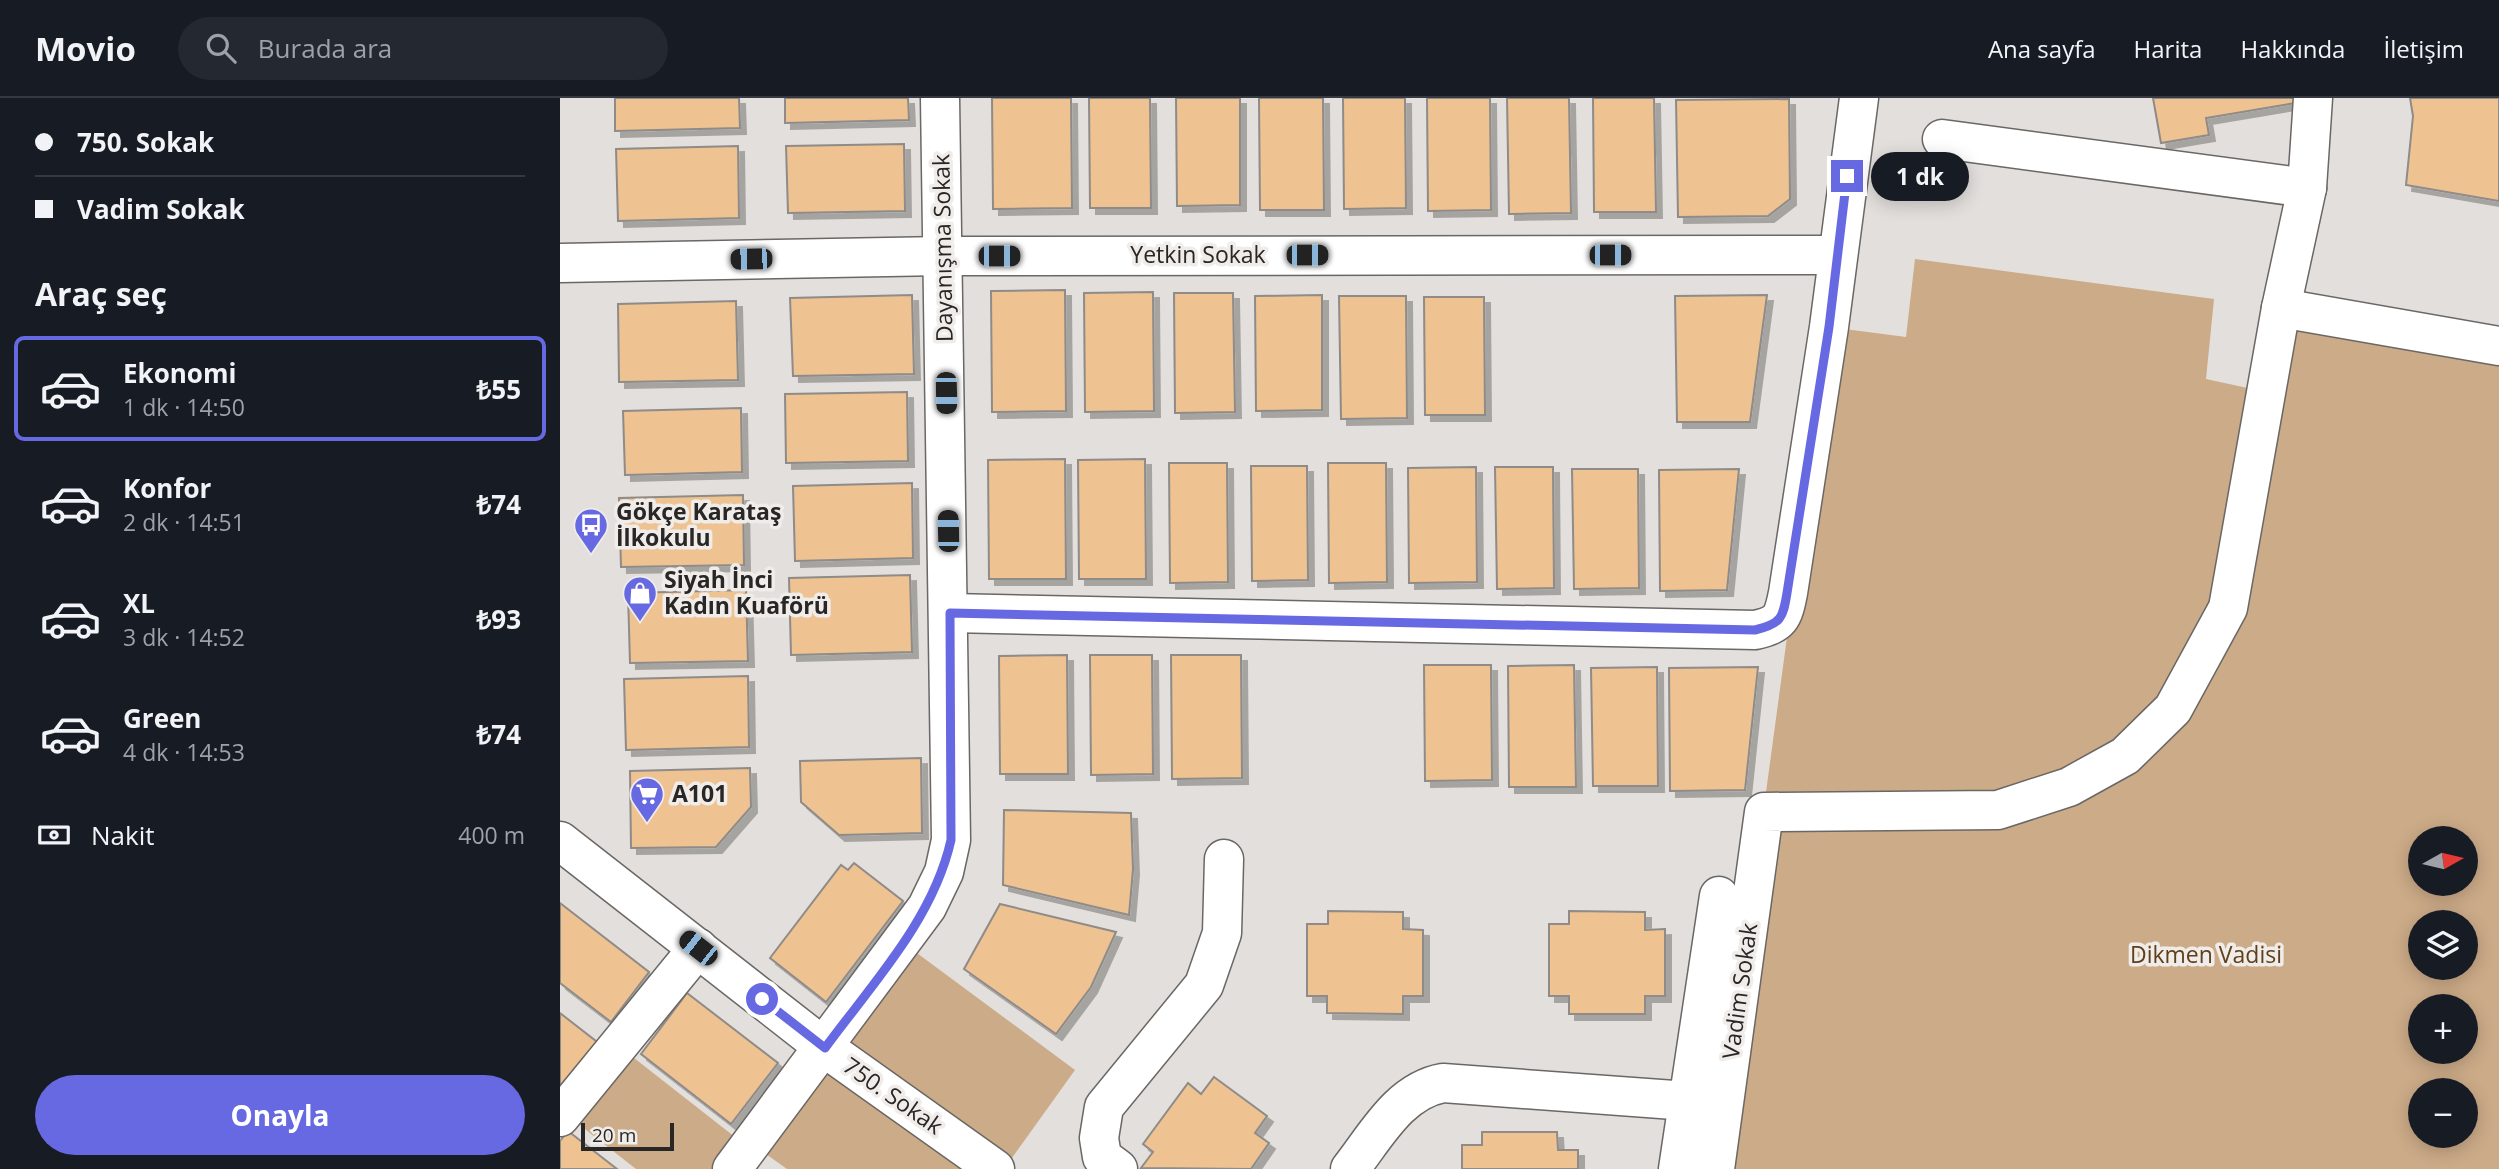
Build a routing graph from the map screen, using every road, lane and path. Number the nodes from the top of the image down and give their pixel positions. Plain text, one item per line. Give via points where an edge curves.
1 (940, 98) edge
2 (1859, 98) edge
3 (2313, 98) edge
4 (1942, 139) dead end
5 (2307, 188) junction
6 (1836, 255) junction
7 (943, 256) junction
8 (560, 262) edge
9 (2281, 308) junction
10 (2499, 346) edge
11 (950, 613) junction
12 (560, 841) edge
13 (1224, 859) dead end
14 (1719, 896) dead end
15 (698, 948) junction
16 (825, 1048) junction
17 (1688, 1101) junction
18 (560, 1117) edge
19 (733, 1169) edge
20 (995, 1169) edge
21 (1118, 1169) edge
22 (1350, 1169) edge
23 (1678, 1169) edge
24 (1715, 1169) edge

1 - 7 street, Dayanışma Sokak
2 - 6 street
3 - 5 street
4 - 5 street
5 - 9 street
6 - 7 street, Yetkin Sokak
6 - 11 street via 1784,614 1773,626 1755,630
7 - 8 street, Yetkin Sokak
7 - 11 street, Dayanışma Sokak
9 - 10 street
9 - 24 street, Vadim Sokak via 2228,608 2173,709 2125,755 2069,787 1998,810 1765,812
11 - 16 street, Dayanışma Sokak via 951,840 944,872 927,907
12 - 15 street, 750. Sokak
13 - 21 street via 1222,933 1204,985 1104,1107 1099,1130 1102,1157
14 - 17 street
15 - 16 street, 750. Sokak
15 - 18 street
16 - 19 street, Dayanışma Sokak
16 - 20 street, 750. Sokak
17 - 22 street via 1430,1085 1406,1099
17 - 23 street

